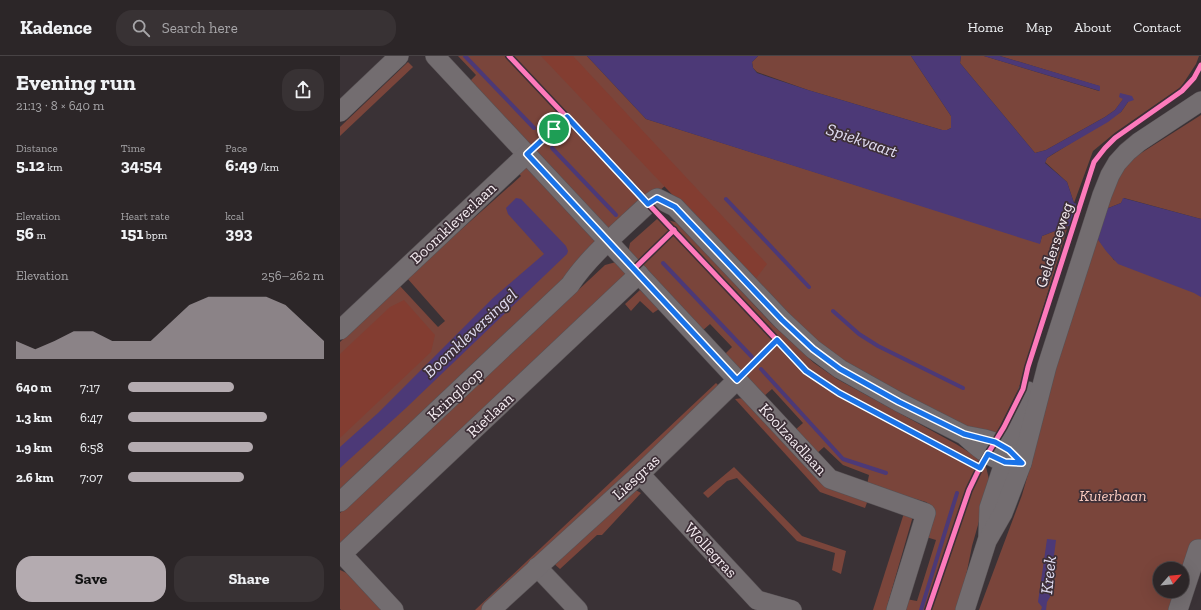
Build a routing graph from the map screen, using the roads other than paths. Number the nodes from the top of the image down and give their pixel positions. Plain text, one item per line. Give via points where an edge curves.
1 (400, 56) edge
2 (435, 56) edge
3 (1201, 85) edge
4 (1201, 101) edge
5 (340, 112) edge
6 (527, 154) junction
7 (1098, 194) junction
8 (613, 246) junction
9 (639, 274) junction
10 (340, 330) edge
11 (737, 380) junction
12 (1012, 458) junction
13 (640, 474) junction
14 (340, 502) edge
15 (1201, 549) edge
16 (341, 555) edge
17 (536, 567) junction
18 (394, 610) edge
19 (491, 610) edge
20 (578, 610) edge
21 (792, 610) edge
22 (896, 610) edge
23 (965, 610) edge
24 (1178, 610) edge

1 - 5 street
2 - 6 street, Koolzaadlaan
3 - 7 street, Gelderseweg via 1180,104 1135,134 1113,153 1106,162
4 - 7 street, Gelderseweg via 1127,152
6 - 8 street, Koolzaadlaan
6 - 10 street, Boomkleverlaan
7 - 12 street, Gelderseweg
8 - 9 street, Koolzaadlaan
8 - 12 street, Kringloop via 662,207 671,204 813,349 859,380 964,434 979,448
8 - 14 street, Kringloop via 586,278 570,285
9 - 11 street, Koolzaadlaan
9 - 16 street, Rietlaan
11 - 13 street, Liesgras
11 - 22 street, Koolzaadlaan via 830,479 926,513
12 - 23 street, Gelderseweg via 989,508 987,541
13 - 17 street, Liesgras
13 - 21 street, Wollegras via 757,600
15 - 24 street via 1198,549
16 - 18 street
17 - 19 street, Liesgras
17 - 20 street

